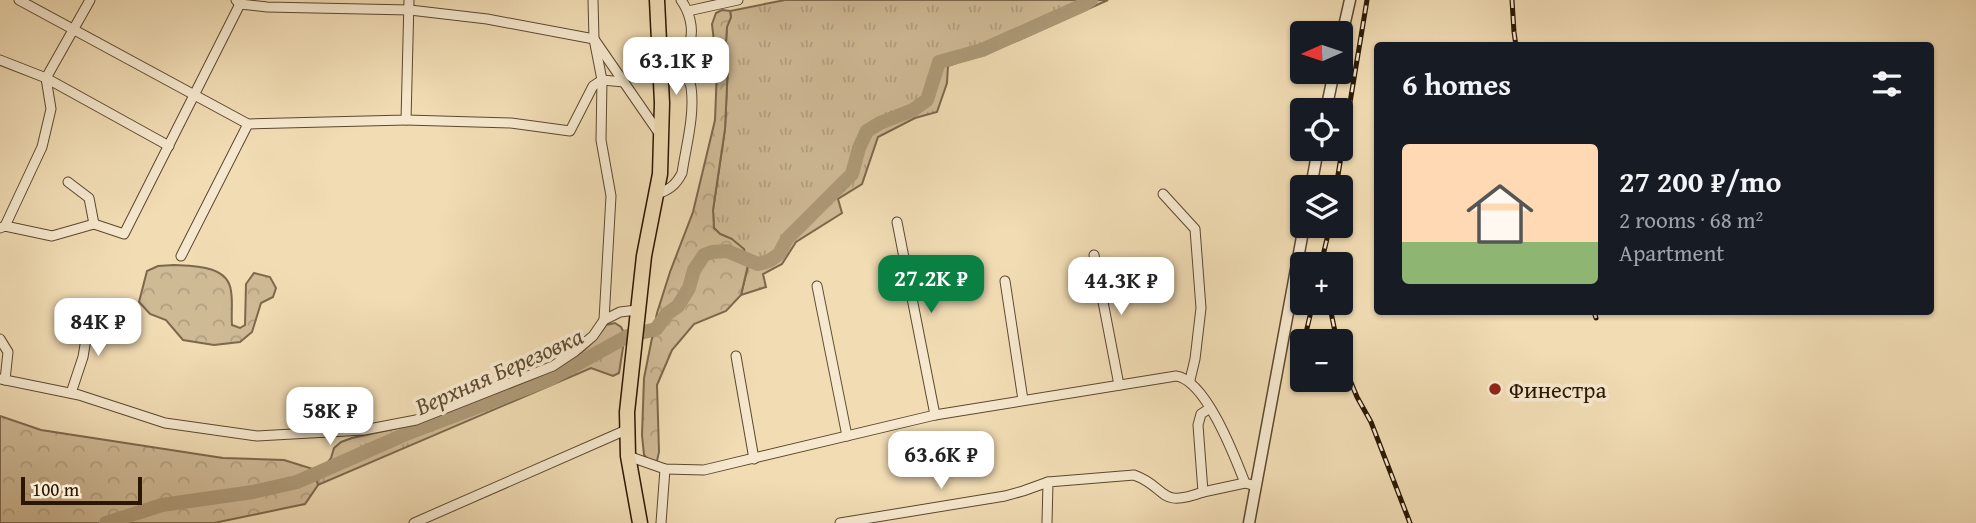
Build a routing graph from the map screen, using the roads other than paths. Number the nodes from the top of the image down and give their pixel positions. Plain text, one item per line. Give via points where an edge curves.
1 (19, 0) edge
2 (90, 0) edge
3 (593, 0) edge
4 (657, 0) edge
5 (681, 0) edge
6 (738, 0) edge
7 (1350, 0) edge
8 (239, 1) edge
9 (410, 5) edge
10 (688, 11) junction
11 (1345, 21) edge
12 (74, 28) junction
13 (594, 39) junction
14 (0, 60) edge
15 (46, 78) junction
16 (602, 80) junction
17 (624, 82) junction
18 (195, 95) junction
19 (406, 120) junction
20 (248, 124) junction
21 (662, 138) junction
22 (169, 146) junction
23 (68, 182) dead end
24 (657, 194) junction
25 (1163, 194) dead end
26 (897, 222) dead end
27 (94, 224) junction
28 (3, 227) edge
29 (1301, 238) edge
30 (181, 256) dead end
31 (1094, 256) dead end
32 (1005, 281) dead end
33 (817, 286) dead end
34 (637, 310) junction
35 (90, 316) dead end
36 (604, 320) junction
37 (0, 339) edge
38 (736, 356) dead end
39 (2, 380) edge
40 (1190, 380) junction
41 (1119, 384) junction
42 (71, 393) junction
43 (1023, 400) junction
44 (1210, 408) junction
45 (935, 415) junction
46 (626, 429) junction
47 (847, 436) junction
48 (628, 456) junction
49 (754, 459) junction
50 (665, 469) junction
51 (1048, 482) junction
52 (1250, 485) junction
53 (1203, 492) junction
54 (414, 523) edge
55 (640, 523) edge
56 (663, 523) edge
57 (840, 523) edge
58 (1047, 523) edge
59 (1249, 523) edge

1 - 12 street
2 - 12 street
3 - 13 street
4 - 21 main road
5 - 10 street
6 - 10 street
7 - 11 street
8 - 9 street via 267,7
8 - 18 street
9 - 13 street
9 - 19 street
10 - 24 street via 691,39 683,66 691,85 692,111 682,173 668,190
12 - 15 street
12 - 18 street
13 - 16 street
13 - 17 street
14 - 15 street
15 - 22 street
15 - 28 street via 51,109 42,146
16 - 17 street
16 - 19 street via 593,86 570,131
16 - 36 street via 601,139 611,196
17 - 21 street
18 - 20 street
18 - 22 street
19 - 20 street
20 - 30 street
21 - 24 main road
22 - 27 street via 124,234
23 - 27 street via 89,198
24 - 34 main road
25 - 40 street via 1195,229 1201,308
26 - 45 street
27 - 28 street via 52,236
29 - 52 street
31 - 41 street
32 - 43 street
33 - 47 street
34 - 36 street
34 - 46 main road
35 - 42 street
36 - 42 street via 593,336 553,366 416,420 364,430 257,436 165,423
37 - 39 street via 8,352
38 - 49 street
39 - 42 street
40 - 41 street via 1176,376
40 - 44 street
41 - 43 street
43 - 45 street
44 - 52 street
44 - 53 street via 1201,414 1198,425
45 - 47 street
46 - 48 main road
46 - 54 street
47 - 49 street
48 - 50 street
48 - 55 main road
49 - 50 street via 704,470
50 - 56 street
51 - 53 street via 1133,475 1167,498
51 - 57 street via 1005,496
51 - 58 street
52 - 53 street
52 - 59 street

